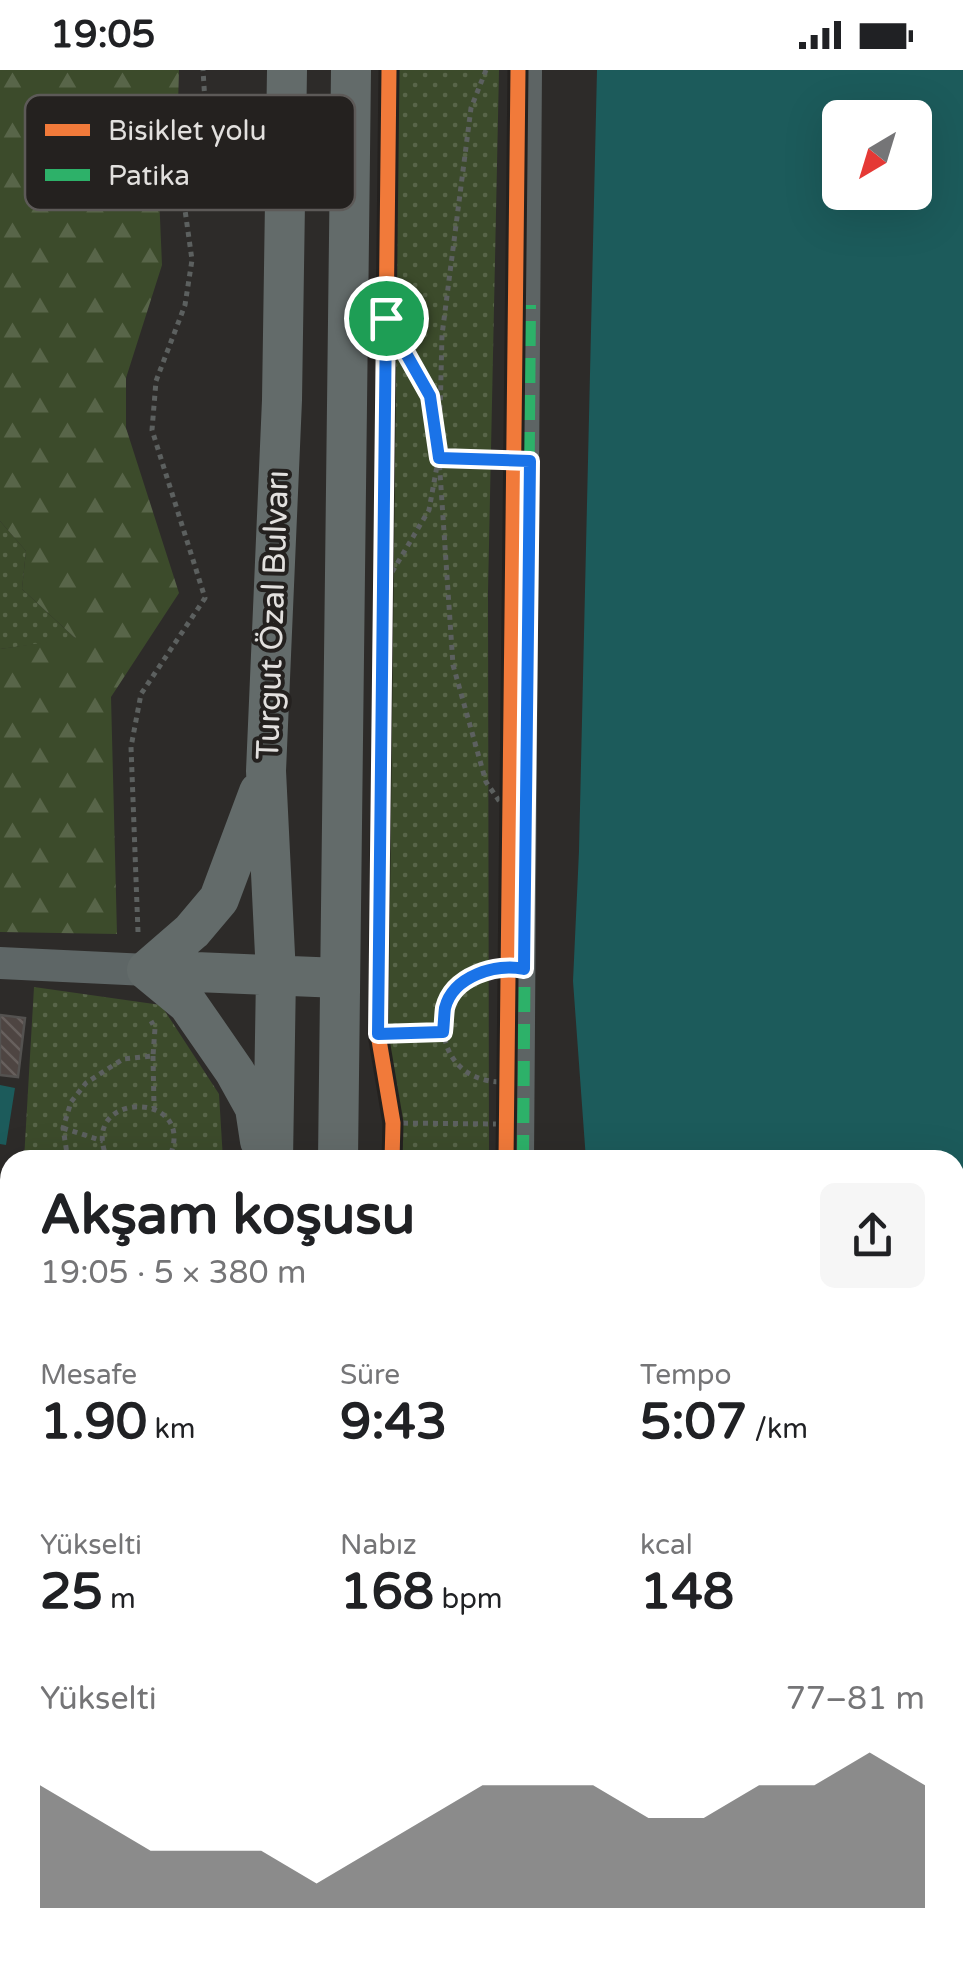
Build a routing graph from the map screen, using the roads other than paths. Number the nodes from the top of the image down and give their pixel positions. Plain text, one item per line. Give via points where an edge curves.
1 (286, 70) edge
2 (351, 70) edge
3 (531, 70) edge
4 (286, 95) edge
5 (351, 95) edge
6 (284, 210) edge
7 (349, 210) edge
8 (266, 771) junction
9 (0, 963) edge
10 (137, 970) junction
11 (276, 975) junction
12 (340, 978) junction
13 (262, 1150) edge
14 (274, 1150) edge
15 (338, 1150) edge
16 (524, 1150) edge

1 - 4 highway, Turgut Özal Bulvarı
2 - 5 highway
3 - 16 street
6 - 8 highway, Turgut Özal Bulvarı
7 - 12 highway
8 - 10 highway via 219,900 192,931
8 - 11 highway, Turgut Özal Bulvarı
9 - 10 street
10 - 11 highway
10 - 13 highway via 188,1004 256,1108
11 - 12 highway
11 - 14 highway, Turgut Özal Bulvarı
12 - 15 highway

